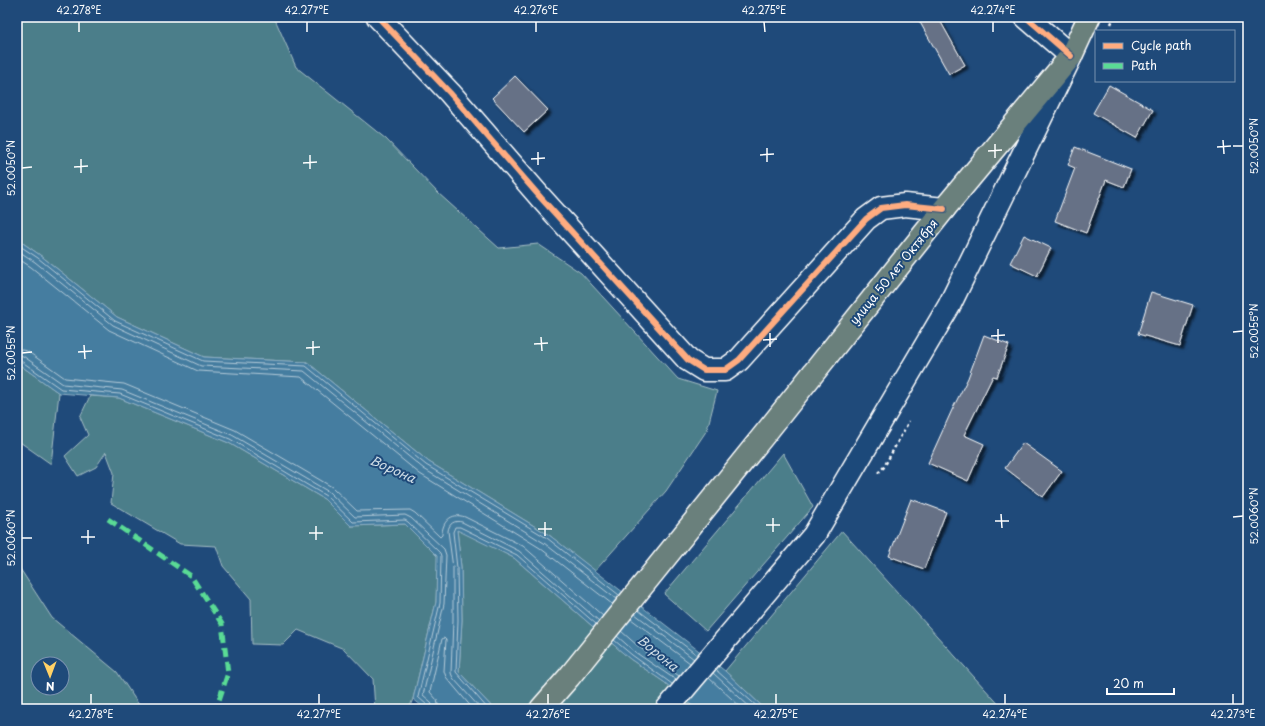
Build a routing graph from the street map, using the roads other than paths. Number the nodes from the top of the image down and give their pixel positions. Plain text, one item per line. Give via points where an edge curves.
1 (378, 17) edge
2 (1026, 17) edge
3 (1089, 17) edge
4 (1071, 56) junction
5 (944, 209) junction
6 (541, 709) edge
7 (666, 709) edge

1 - 5 street via 450,93 688,360 704,370 724,370 739,360 866,219 881,208 905,205
2 - 4 street
3 - 4 main road, улица 50 лет Октября
4 - 5 main road, улица 50 лет Октября
4 - 7 street via 949,306 814,535
5 - 6 main road, улица 50 лет Октября via 569,678

